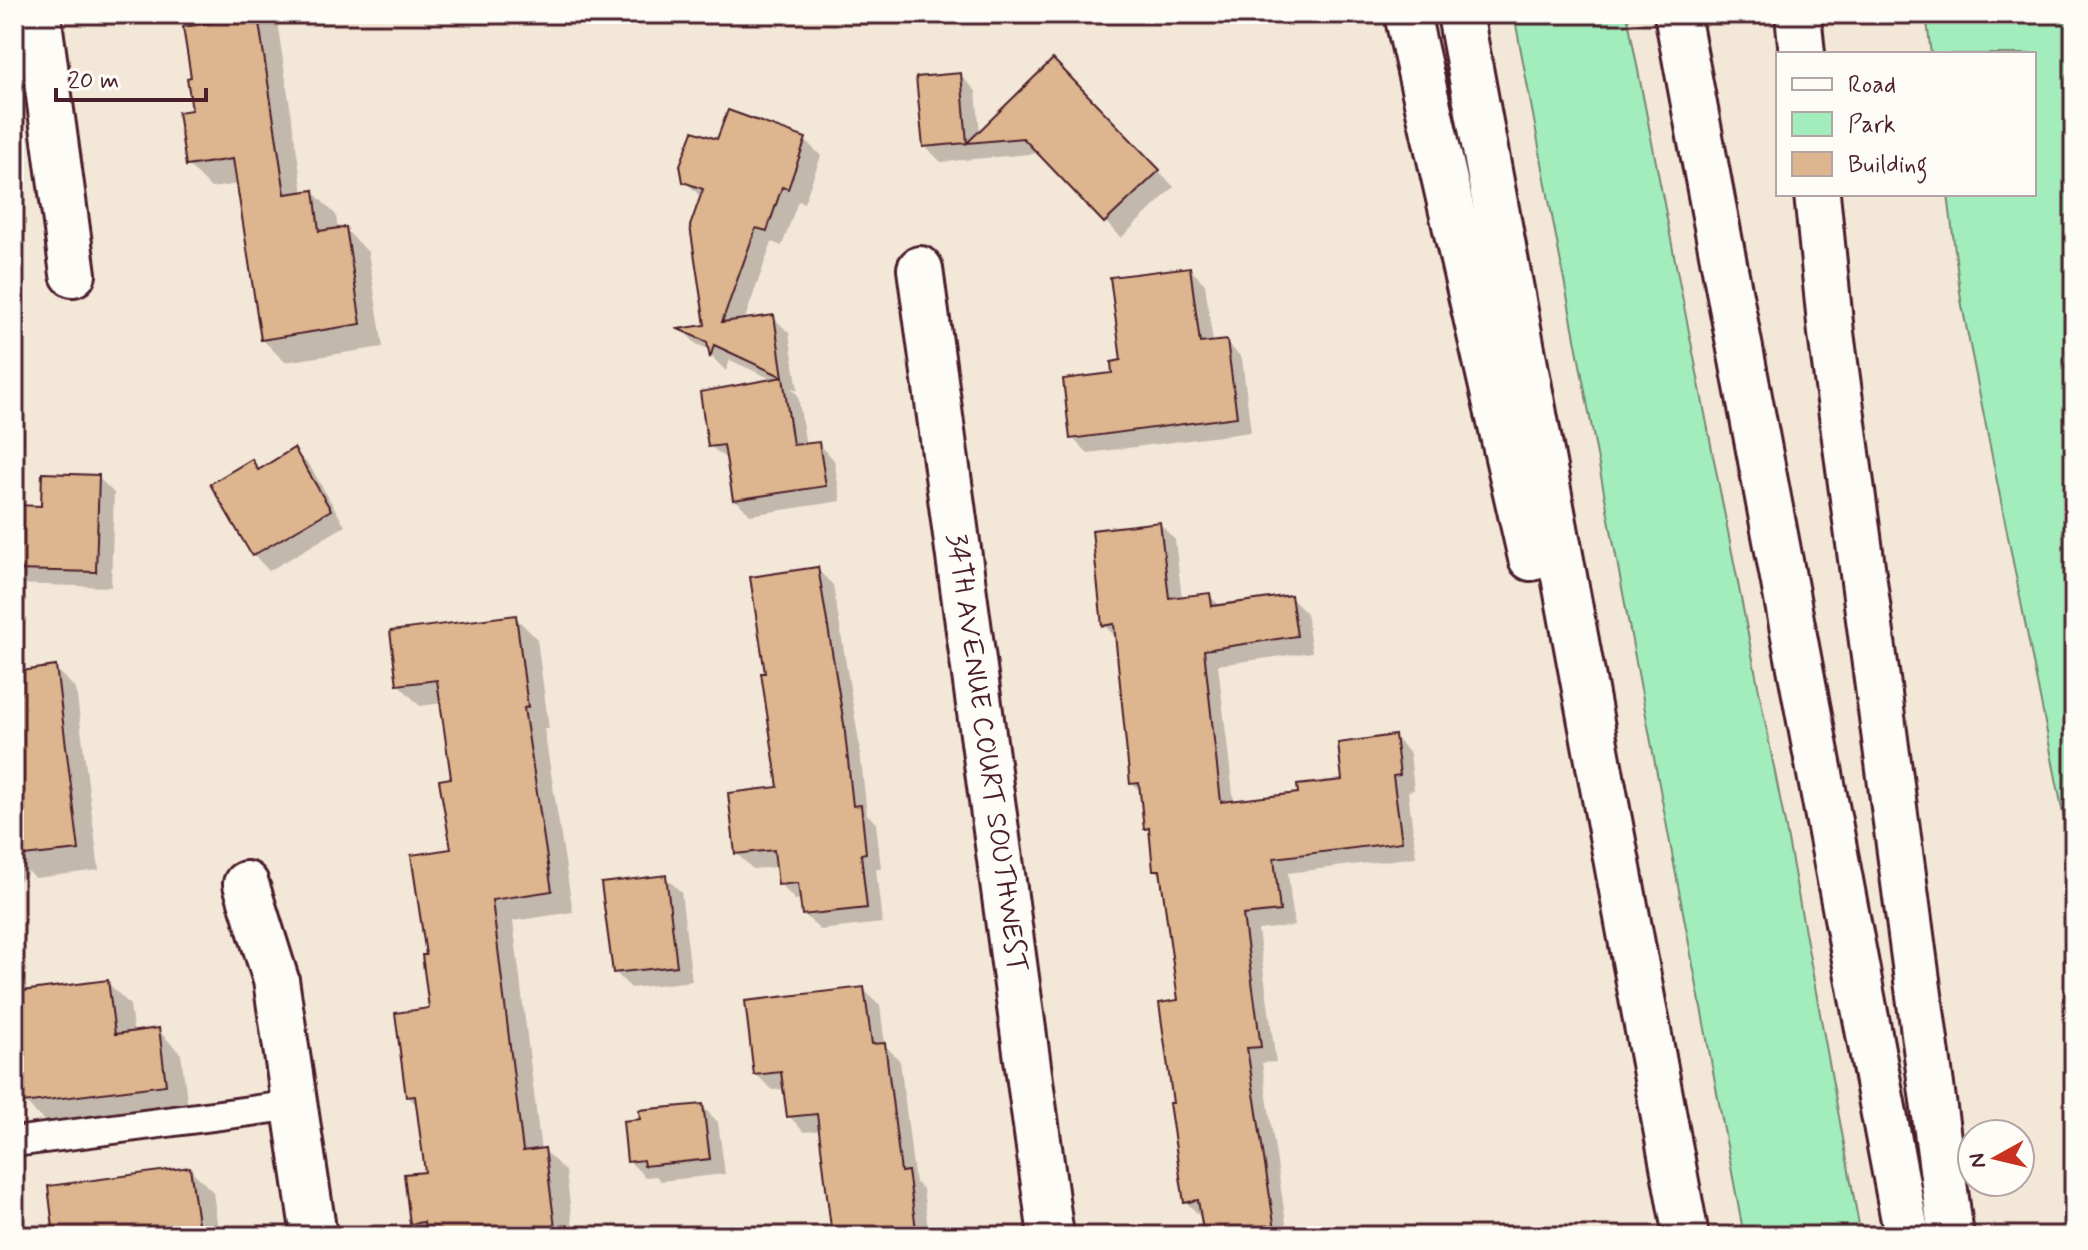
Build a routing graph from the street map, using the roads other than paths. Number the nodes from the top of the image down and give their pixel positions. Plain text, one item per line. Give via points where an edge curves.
1 (38, 14) edge
2 (1407, 14) edge
3 (1460, 14) edge
4 (1677, 14) edge
5 (1798, 14) edge
6 (1802, 52) edge
7 (1817, 196) edge
8 (920, 269) dead end
9 (73, 274) dead end
10 (246, 884) dead end
11 (296, 1105) junction
12 (14, 1142) edge
13 (1685, 1229) edge
14 (314, 1236) edge
15 (1051, 1236) edge
16 (1907, 1236) edge
17 (1951, 1236) edge

1 - 9 main road
2 - 13 main road
3 - 13 main road
4 - 16 main road
5 - 6 main road
7 - 17 main road
8 - 15 main road, 34TH AVENUE COURT SOUTHWEST
10 - 11 main road via 276,980
11 - 12 lane
11 - 14 main road

